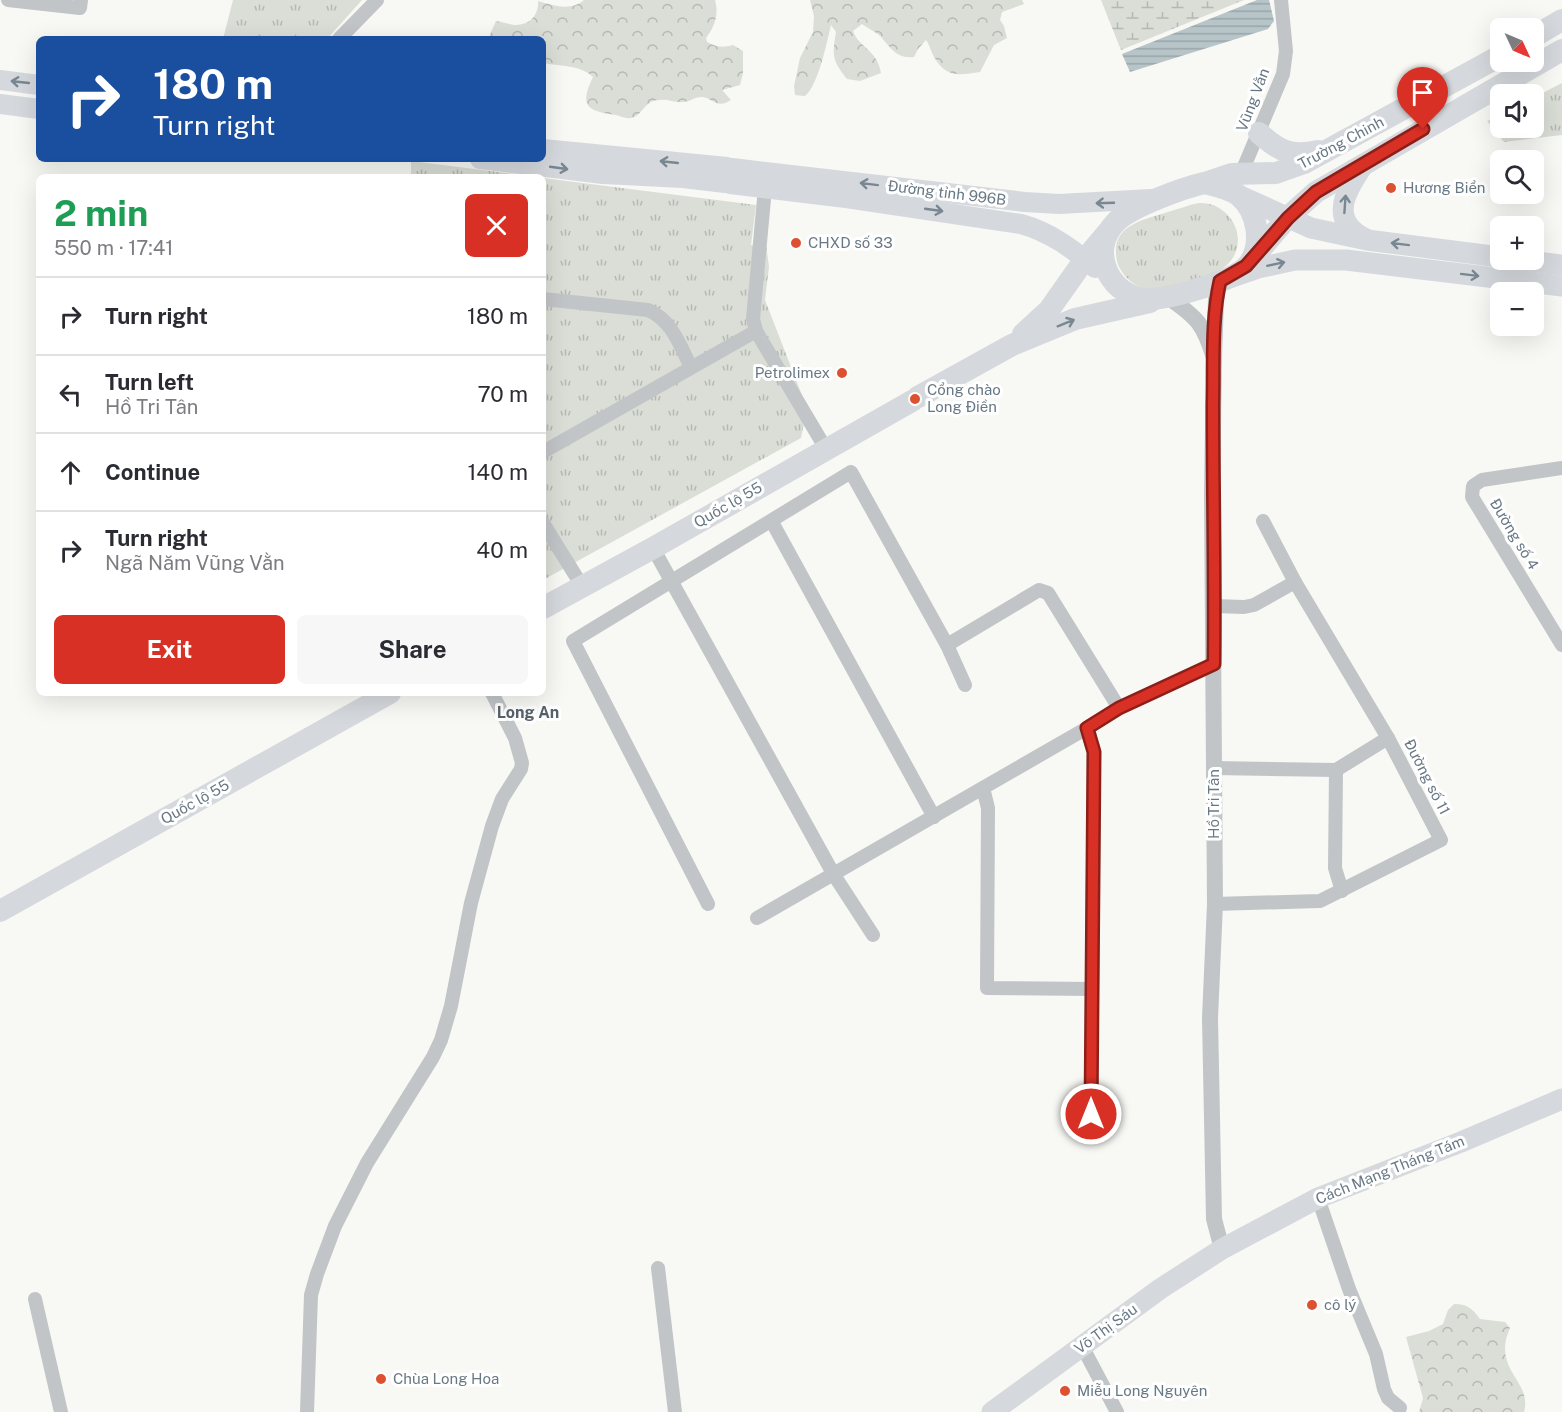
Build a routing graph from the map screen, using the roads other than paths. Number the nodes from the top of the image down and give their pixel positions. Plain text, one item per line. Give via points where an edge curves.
1 (8, 0) edge
2 (81, 0) edge
3 (377, 0) edge
4 (1281, 0) edge
5 (1562, 20) edge
6 (1544, 31) edge
7 (342, 36) edge
8 (1562, 50) edge
9 (1490, 62) edge
10 (0, 80) edge
11 (36, 85) edge
12 (0, 104) edge
13 (36, 109) edge
14 (1259, 133) junction
15 (1335, 148) junction
16 (546, 149) edge
17 (489, 162) edge
18 (1364, 164) junction
19 (514, 170) edge
20 (729, 176) junction
21 (1240, 185) junction
22 (765, 188) junction
23 (1163, 198) junction
24 (1288, 218) junction
25 (1113, 224) junction
26 (1367, 240) junction
27 (1490, 256) edge
28 (1085, 259) junction
29 (1544, 263) edge
30 (1562, 265) edge
31 (1246, 266) junction
32 (1220, 281) junction
33 (1114, 284) junction
34 (1562, 286) edge
35 (1169, 298) junction
36 (546, 299) edge
37 (756, 331) junction
38 (1012, 345) junction
39 (1214, 358) junction
40 (691, 367) junction
41 (826, 449) junction
42 (546, 450) edge
43 (1562, 468) edge
44 (1263, 521) dead end
45 (772, 522) junction
46 (546, 529) edge
47 (653, 548) junction
48 (671, 582) junction
49 (1295, 582) junction
50 (582, 586) junction
51 (546, 606) edge
52 (1215, 606) junction
53 (947, 645) junction
54 (1562, 645) edge
55 (1214, 664) junction
56 (965, 685) dead end
57 (385, 696) edge
58 (494, 696) edge
59 (1119, 708) junction
60 (1087, 728) junction
61 (1388, 738) junction
62 (1214, 768) junction
63 (1336, 770) junction
64 (983, 788) junction
65 (934, 817) junction
66 (834, 875) junction
67 (1342, 891) junction
68 (708, 904) dead end
69 (1215, 904) junction
70 (0, 911) edge
71 (757, 918) dead end
72 (873, 935) dead end
73 (1092, 988) junction
74 (1562, 1099) edge
75 (1091, 1114) dead end
76 (1318, 1198) junction
77 (1222, 1249) junction
78 (658, 1268) dead end
79 (35, 1299) dead end
80 (1082, 1346) junction
81 (1400, 1408) dead end
82 (61, 1412) edge
83 (307, 1412) edge
84 (675, 1412) edge
85 (993, 1412) edge
86 (1118, 1412) edge

1 - 2 street via 80,8
3 - 7 street
4 - 14 street, Vũng Vằn via 1285,64
5 - 6 highway
8 - 18 highway, Trường Chinh
9 - 15 highway, Trường Chinh
11 -> 10 main road
12 - 13 main road
14 - 15 highway via 1291,153
14 - 21 street, Vũng Vằn
15 - 21 highway, Trường Chinh via 1291,169
20 -> 16 main road, Đường tỉnh 996B
17 - 19 main road, Đường tỉnh 996B
18 - 24 highway, Trường Chinh via 1316,192
26 -> 18 main road via 1351,228 1343,212 1349,185
19 -> 20 main road, Đường tỉnh 996B via 683,178
20 - 22 main road, Đường tỉnh 996B
23 -> 20 main road, Đường tỉnh 996B via 1059,204
21 - 23 highway, Trường Chinh via 1221,177
21 - 24 main road
21 - 31 highway via 1257,237
22 -> 28 main road, Đường tỉnh 996B via 1021,224 1044,232
22 - 37 street via 752,306
23 - 25 highway via 1123,215
24 - 26 main road via 1311,228
24 - 31 highway, Trường Chinh
25 - 28 highway, Quốc lộ 55
25 - 33 highway via 1103,250 1104,263
27 -> 26 main road
28 - 33 main road, Đường tỉnh 996B
28 - 38 highway, Quốc lộ 55 via 1049,310
29 - 30 main road
31 - 32 highway
32 -> 34 main road via 1295,260 1346,260
32 - 35 highway
32 - 39 street, Hồ Tri Tân
33 - 35 highway via 1131,296
38 -> 35 highway, Quốc lộ 55 via 1075,319
35 - 39 street via 1199,321
36 - 40 street via 658,314
37 - 40 street
37 - 41 street
38 - 41 highway, Quốc lộ 55
39 - 52 street, Hồ Tri Tân
40 - 42 street
41 - 47 highway, Quốc lộ 55
43 - 54 street, Đường số 4 via 1482,480 1473,486 1472,497
44 - 49 street, Đường số 11
45 - 48 street
45 - 53 street via 851,472
45 - 65 street
46 - 50 street
47 - 48 street
47 - 50 highway, Quốc lộ 55
48 - 66 street
48 - 68 street via 573,641
49 - 52 street via 1254,605
49 - 61 street, Đường số 11
50 - 51 highway, Quốc lộ 55
52 - 55 street, Hồ Tri Tân
53 - 56 street
53 - 59 street via 1039,590 1048,593
55 - 59 street
55 - 62 street, Hồ Tri Tân
57 - 70 highway, Quốc lộ 55
58 - 83 street via 515,738 522,758 521,769 502,799 492,826 441,1040 367,1163 335,1226 317,1274 311,1295
59 - 60 street
60 - 64 street
60 - 73 street via 1094,752
61 - 63 street
61 - 67 street, Đường số 11 via 1441,840
62 - 63 street
62 - 69 street, Hồ Tri Tân
63 - 67 street via 1335,868
64 - 65 street
64 - 73 street via 988,807 987,988
65 - 66 street
66 - 71 street
66 - 72 street
67 - 69 street, Đường số 11 via 1320,901
69 - 77 street, Hồ Tri Tân via 1210,1018 1214,1219
73 - 75 street
74 - 76 main road, Cách Mạng Tháng Tám
76 - 77 main road, Cách Mạng Tháng Tám
76 - 81 street via 1348,1289 1376,1354 1384,1389
77 - 80 main road, Võ Thị Sáu
78 - 84 street
79 - 82 street
80 - 85 main road, Võ Thị Sáu
80 - 86 street

